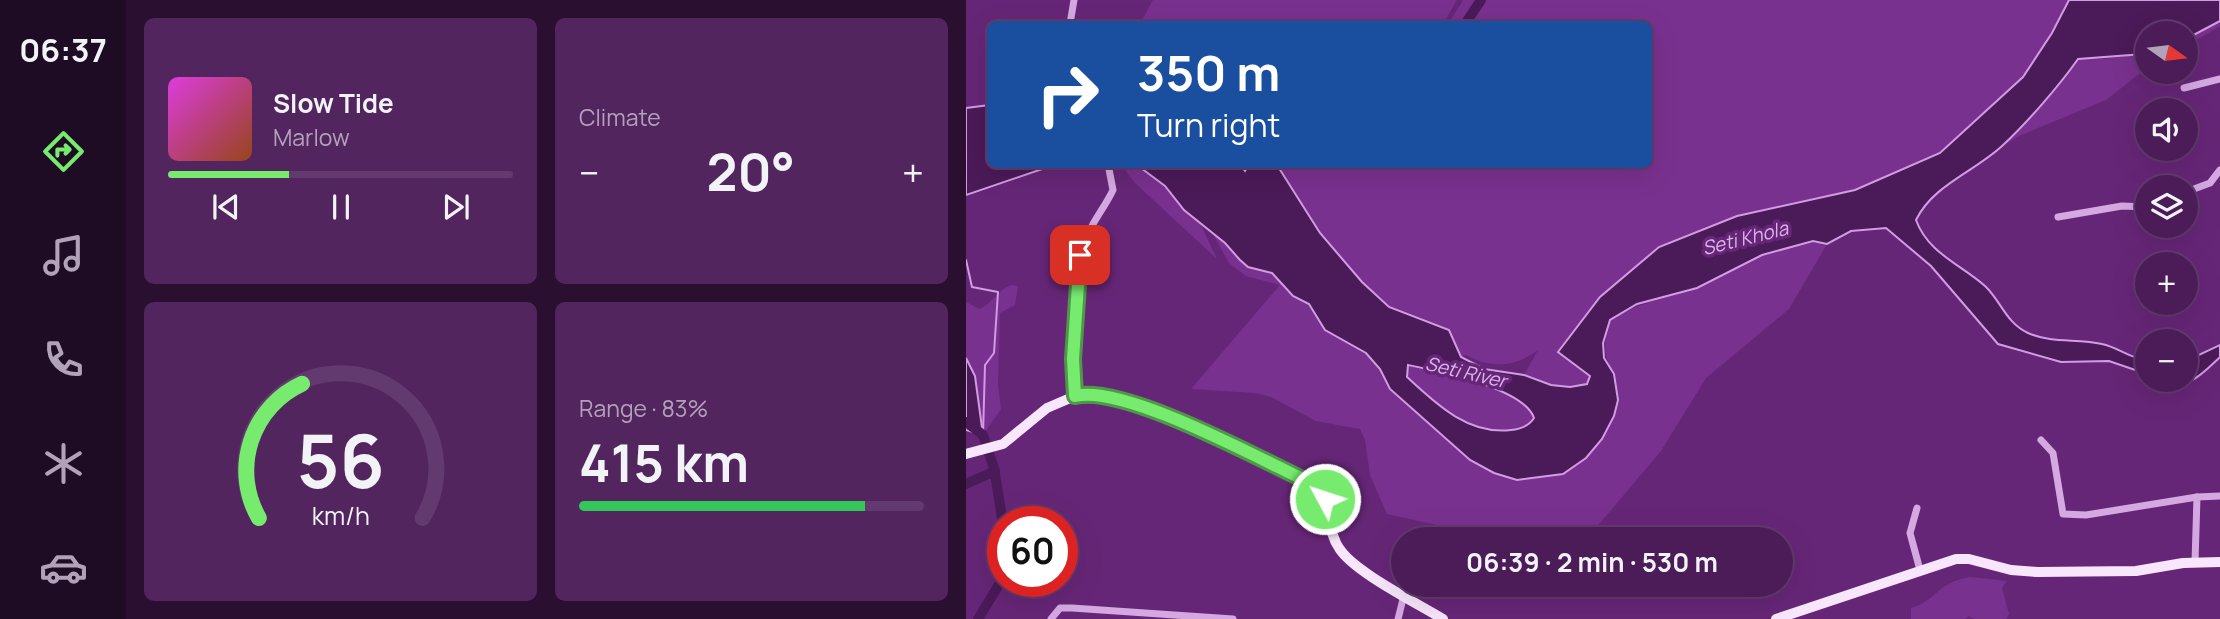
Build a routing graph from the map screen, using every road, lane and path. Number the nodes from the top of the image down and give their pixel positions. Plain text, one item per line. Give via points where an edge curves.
1 (1074, 0) edge
2 (1070, 21) edge
3 (2220, 79) edge
4 (2183, 88) dead end
5 (1110, 168) edge
6 (2220, 170) edge
7 (2198, 187) edge
8 (2135, 207) edge
9 (2058, 218) dead end
10 (1075, 396) junction
11 (2041, 440) dead end
12 (966, 454) edge
13 (2197, 496) junction
14 (2220, 496) edge
15 (1917, 508) dead end
16 (2195, 562) junction
17 (2220, 562) edge
18 (1920, 570) junction
19 (1391, 586) edge
20 (1404, 597) edge
21 (1407, 597) edge
22 (1051, 619) edge
23 (1233, 619) edge
24 (1398, 619) edge
25 (1443, 619) edge
26 (1776, 619) edge

1 - 2 street
3 - 4 street
5 - 10 street via 1113,190 1096,215 1080,255
6 - 7 street via 2210,183
8 - 9 street
10 - 12 main road via 1047,408 1003,444
10 - 19 main road via 1092,393 1164,415 1313,484 1325,499 1330,530 1344,555
11 - 13 street via 2053,453 2063,514 2086,515
13 - 14 street
13 - 16 street
15 - 18 street via 1910,533
16 - 17 main road
16 - 18 main road via 2139,571 2037,572 1965,558
18 - 26 main road
20 - 24 street
21 - 25 main road
22 - 23 street via 1060,608

